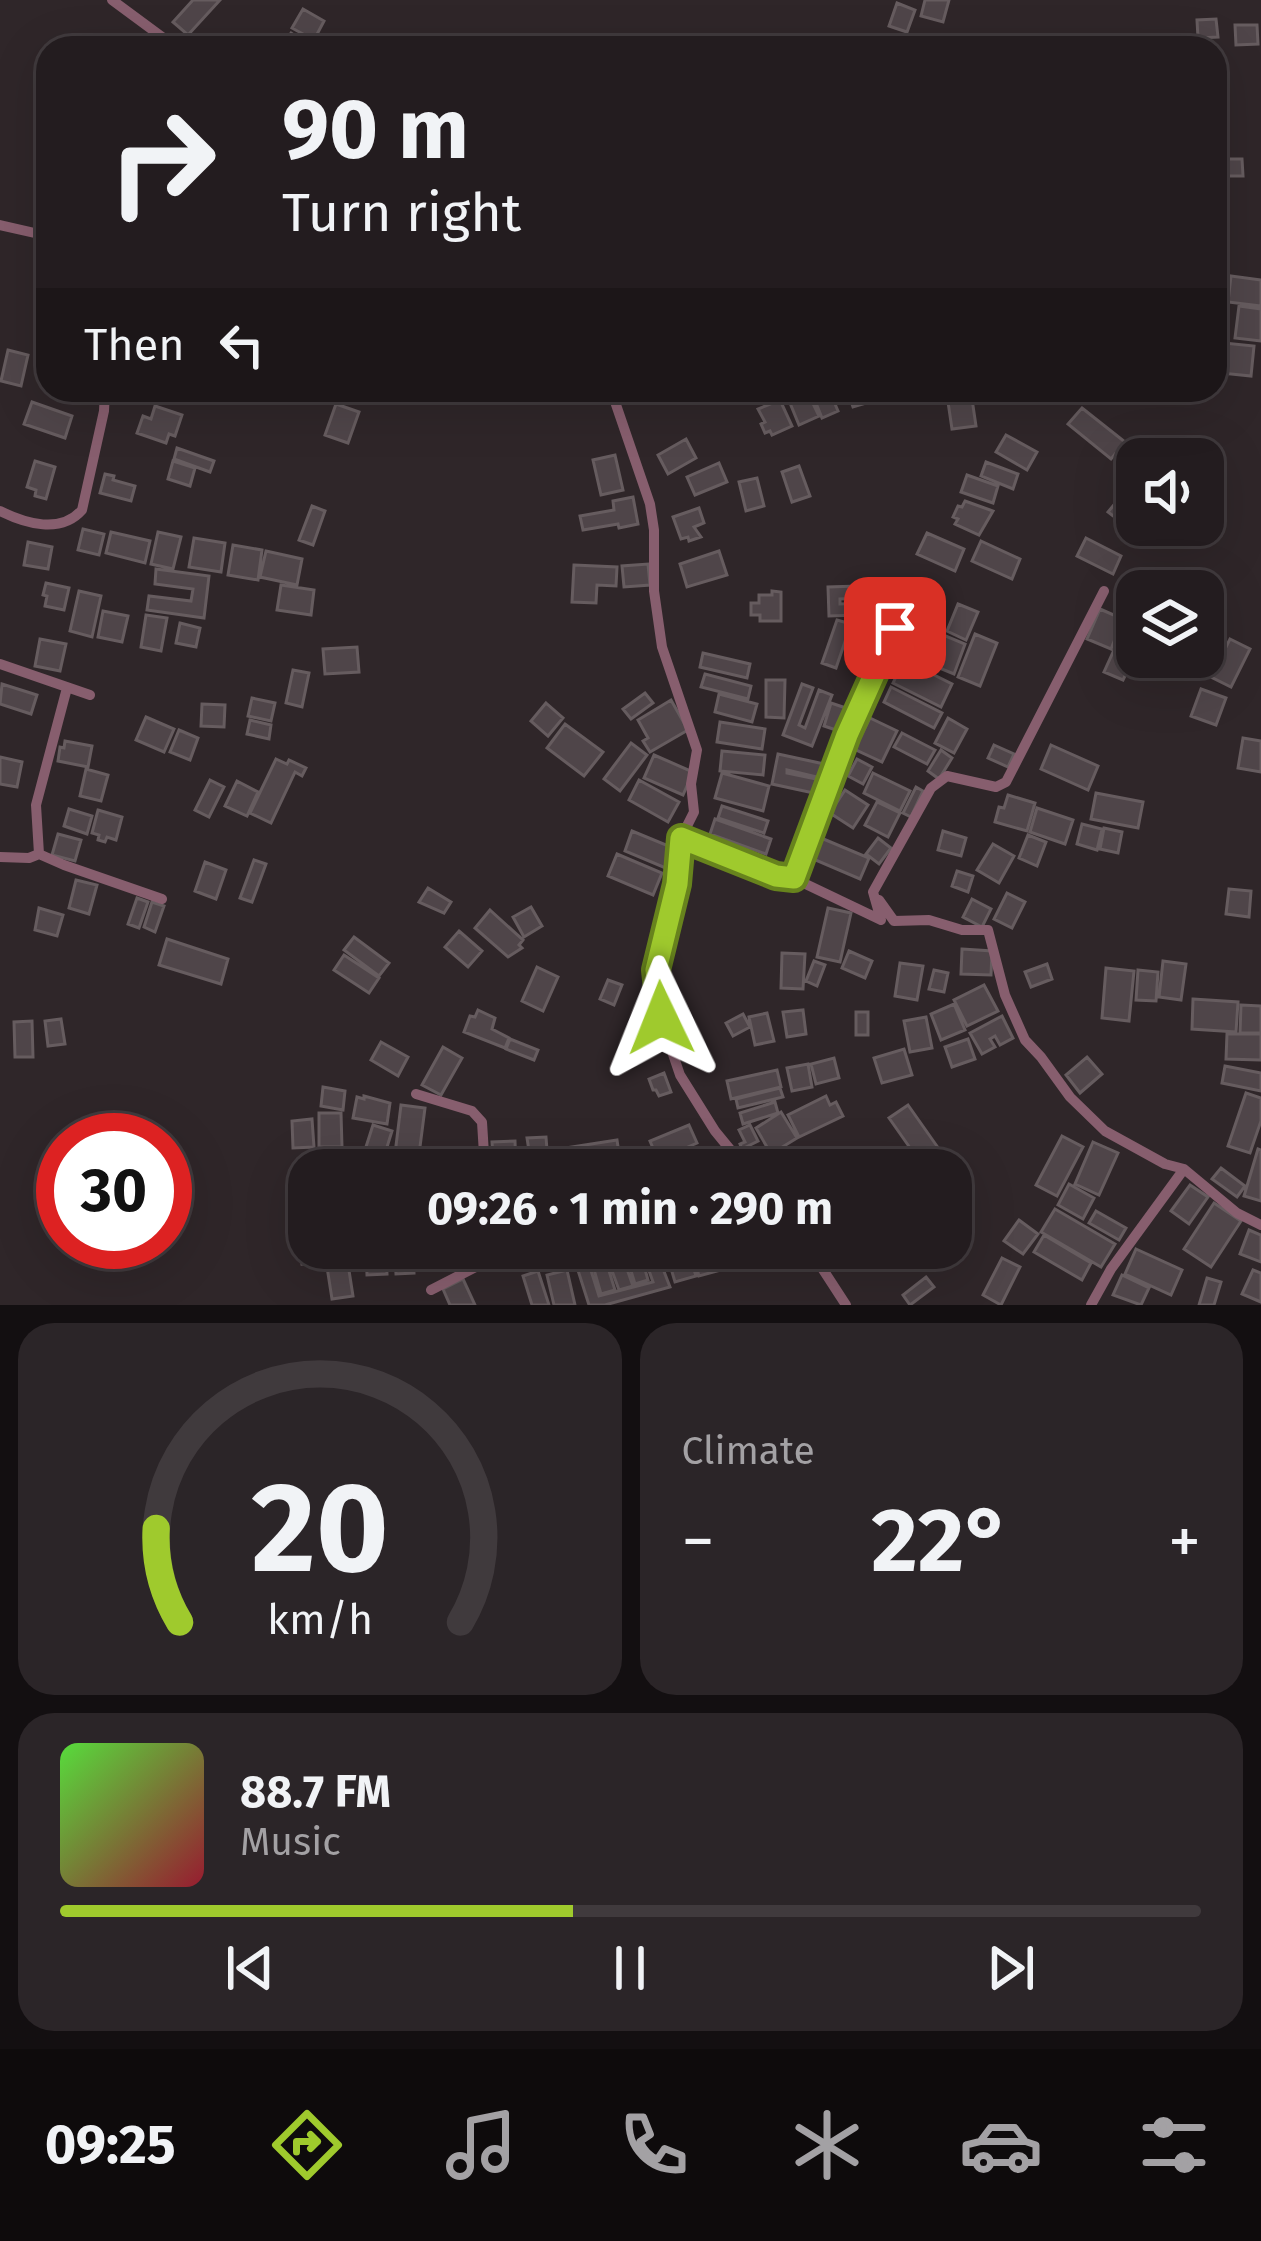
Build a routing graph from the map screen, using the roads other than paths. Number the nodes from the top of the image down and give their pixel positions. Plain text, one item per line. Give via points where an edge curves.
1 (112, 0) edge
2 (161, 36) edge
3 (0, 226) edge
4 (36, 234) edge
5 (104, 402) edge
6 (615, 402) edge
7 (0, 511) edge
8 (1104, 591) dead end
9 (895, 628) dead end
10 (0, 664) edge
11 (68, 688) junction
12 (90, 695) dead end
13 (681, 838) junction
14 (39, 854) junction
15 (0, 857) edge
16 (794, 878) junction
17 (873, 892) junction
18 (162, 899) dead end
19 (416, 1094) dead end
20 (484, 1149) edge
21 (730, 1149) edge
22 (1184, 1169) junction
23 (1261, 1225) edge
24 (467, 1269) edge
25 (822, 1269) edge
26 (431, 1290) dead end
27 (846, 1305) edge
28 (1091, 1305) edge

1 - 2 street
3 - 4 street
5 - 7 street via 82,510 73,520 58,526
6 - 13 street via 650,504 662,647 697,750 694,812
8 - 17 street via 1006,782 936,782
9 - 16 street
10 - 11 street
11 - 12 street
11 - 14 street via 36,805
13 - 16 street
13 - 21 street via 656,970 661,1018 680,1075
14 - 15 street
14 - 18 street
16 - 17 street via 881,920
17 - 22 street via 894,921 988,930 1025,1040 1070,1097 1105,1131
19 - 20 street via 472,1111
22 - 23 street
22 - 28 street
24 - 26 street
25 - 27 street

